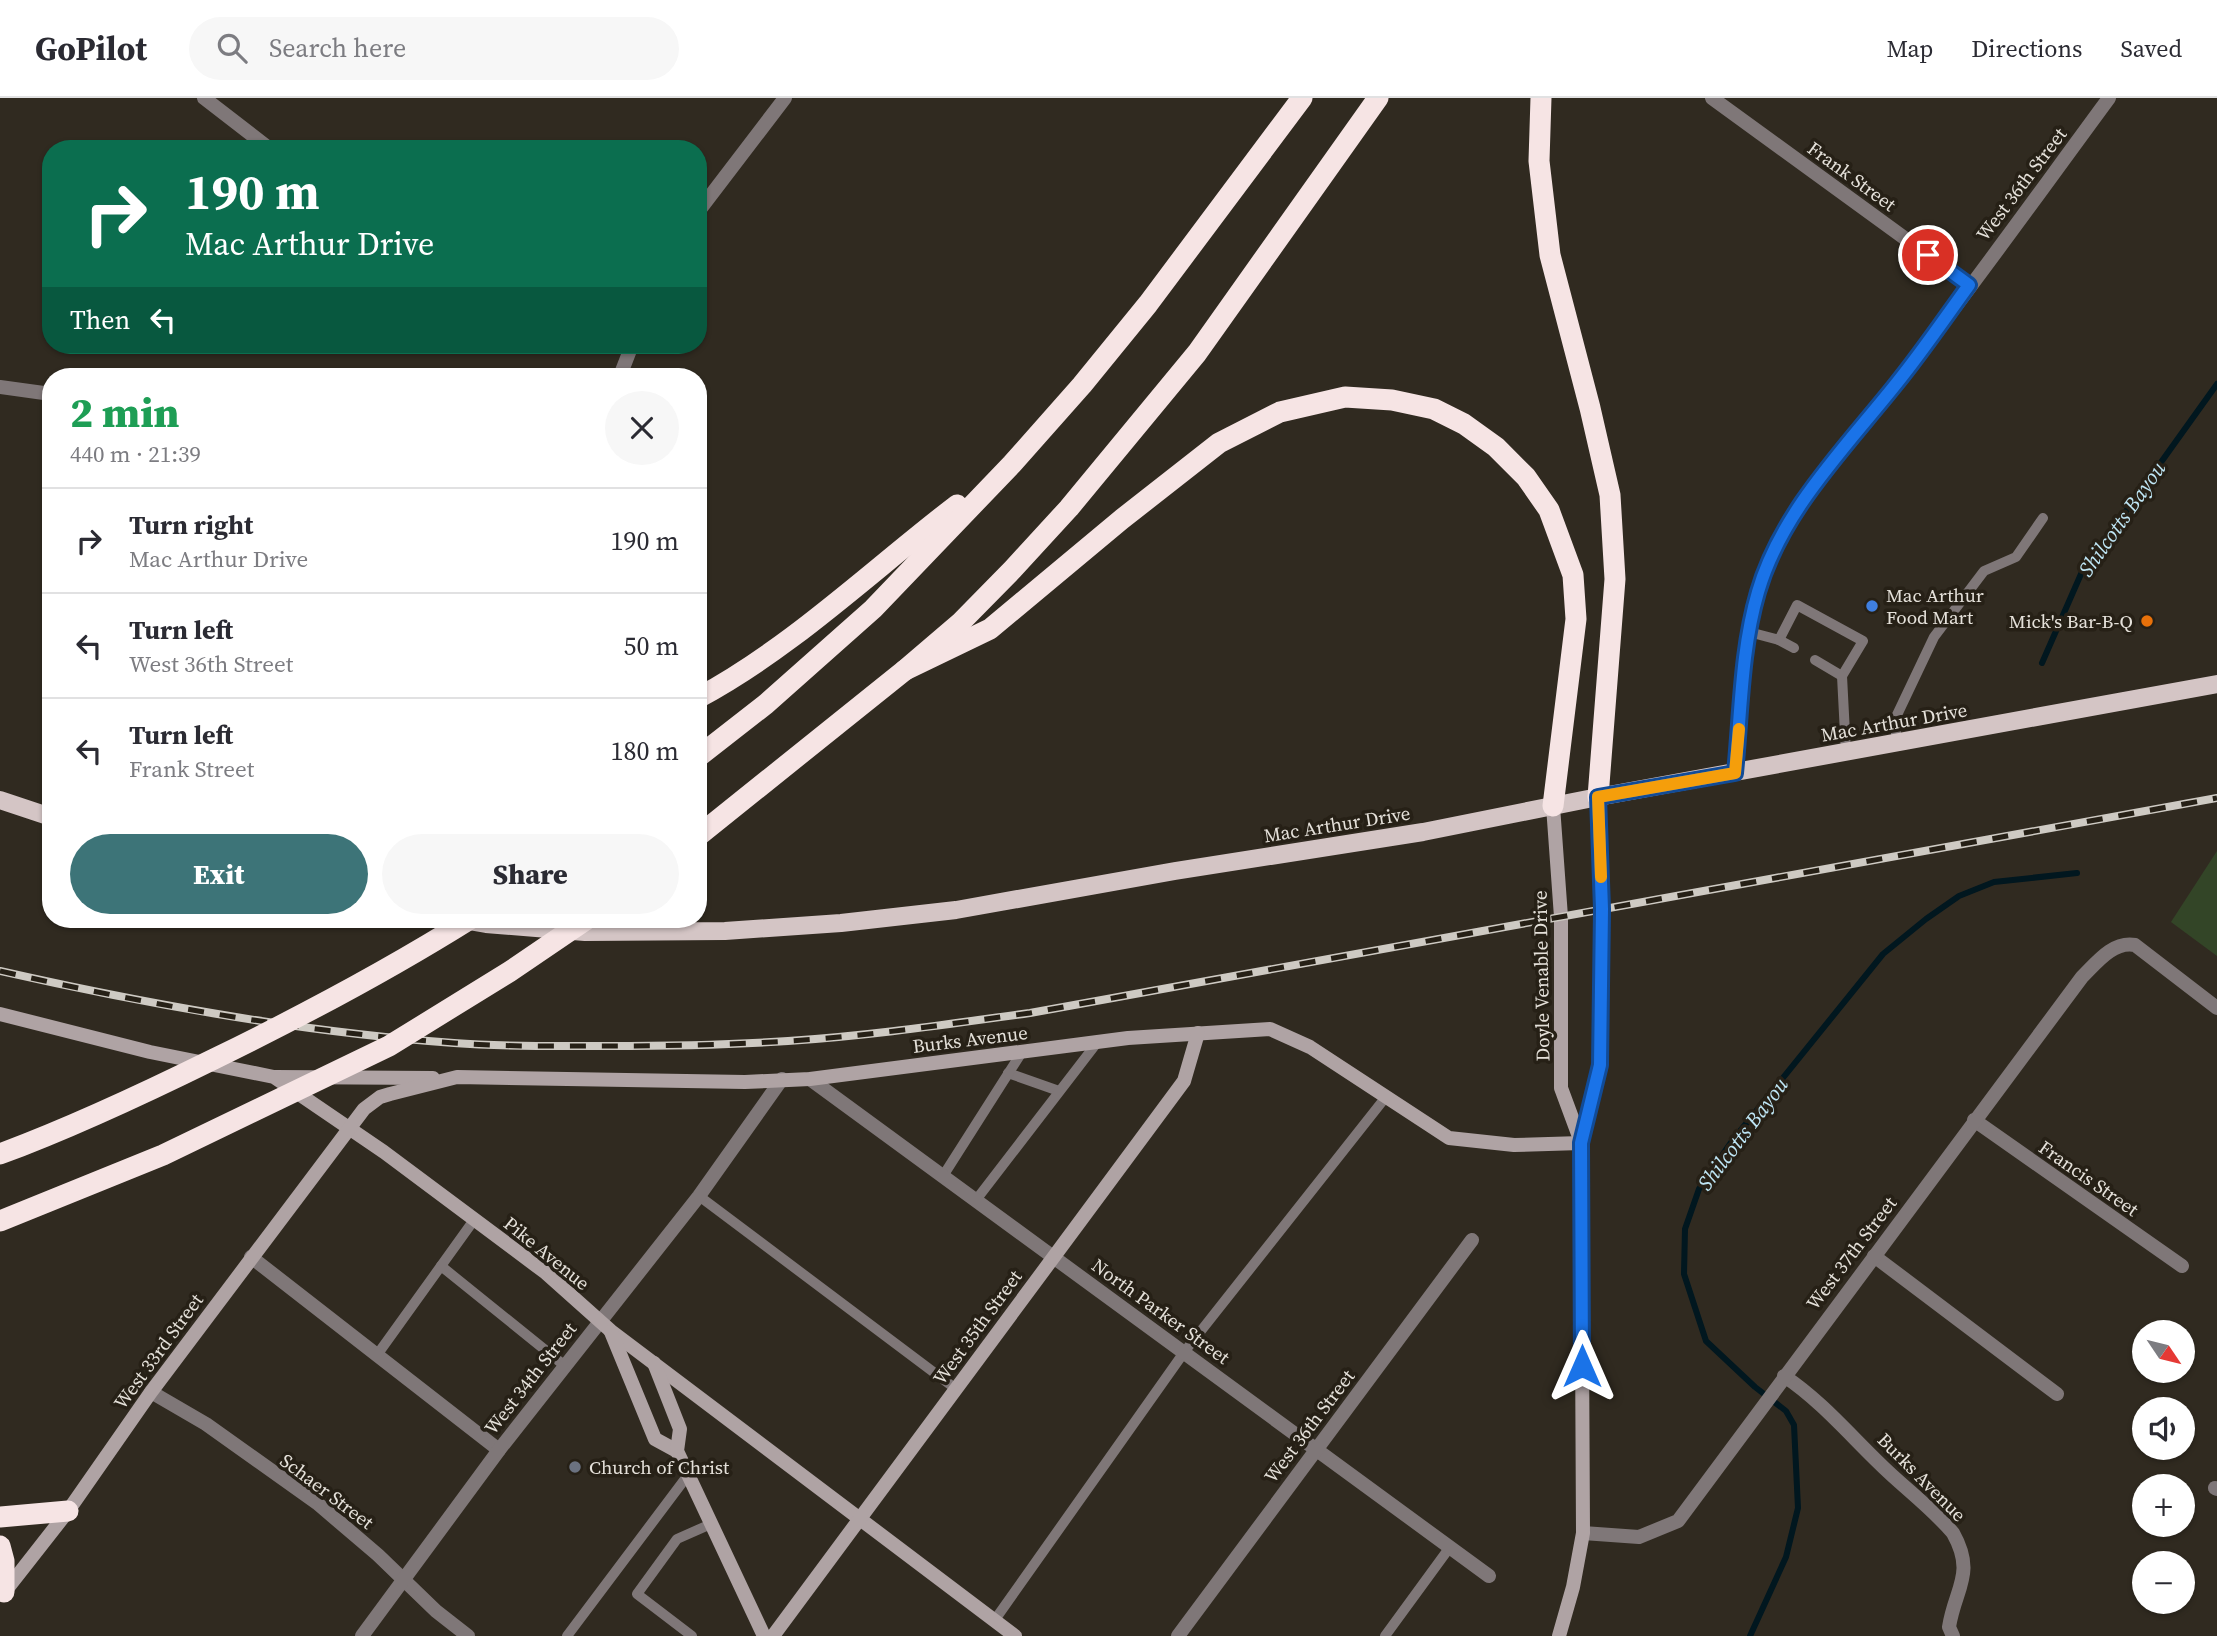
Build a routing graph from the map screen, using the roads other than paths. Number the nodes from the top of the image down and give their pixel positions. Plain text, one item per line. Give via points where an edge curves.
1 (204, 98) edge
2 (785, 98) edge
3 (1302, 98) edge
4 (1378, 98) edge
5 (1541, 98) edge
6 (2109, 98) edge
7 (1719, 100) edge
8 (258, 140) edge
9 (707, 200) edge
10 (1969, 285) junction
11 (0, 387) edge
12 (42, 393) edge
13 (1012, 464) junction
14 (2043, 518) dead end
15 (1749, 632) junction
16 (1817, 664) dead end
17 (905, 670) junction
18 (1842, 676) junction
19 (2217, 684) edge
20 (707, 693) edge
21 (1896, 743) junction
22 (707, 750) edge
23 (1846, 752) junction
24 (1735, 773) junction
25 (1598, 797) junction
26 (0, 800) edge
27 (1553, 806) junction
28 (42, 814) edge
29 (707, 829) edge
30 (456, 928) edge
31 (536, 928) edge
32 (574, 928) edge
33 (2217, 1008) edge
34 (0, 1014) edge
35 (1198, 1033) junction
36 (1096, 1044) junction
37 (1021, 1052) junction
38 (1008, 1073) junction
39 (274, 1077) junction
40 (457, 1077) junction
41 (782, 1079) junction
42 (810, 1079) junction
43 (1059, 1091) junction
44 (1385, 1098) junction
45 (1974, 1120) junction
46 (349, 1129) junction
47 (1581, 1143) junction
48 (0, 1154) edge
49 (943, 1176) junction
50 (699, 1196) junction
51 (976, 1200) junction
52 (0, 1220) edge
53 (474, 1220) junction
54 (1472, 1240) dead end
55 (1052, 1256) junction
56 (1874, 1256) junction
57 (251, 1257) junction
58 (441, 1266) junction
59 (2182, 1266) dead end
60 (605, 1326) junction
61 (1185, 1351) junction
62 (377, 1355) junction
63 (654, 1362) junction
64 (565, 1366) junction
65 (1782, 1378) junction
66 (956, 1389) junction
67 (151, 1392) junction
68 (2057, 1394) dead end
69 (1316, 1448) junction
70 (499, 1450) junction
71 (677, 1451) junction
72 (688, 1475) junction
73 (68, 1511) junction
74 (0, 1517) edge
75 (860, 1520) junction
76 (711, 1524) junction
77 (1583, 1533) junction
78 (0, 1546) edge
79 (1450, 1547) junction
80 (1489, 1576) dead end
81 (403, 1579) junction
82 (2, 1595) edge
83 (994, 1621) junction
84 (362, 1636) edge
85 (468, 1636) edge
86 (567, 1636) edge
87 (692, 1636) edge
88 (764, 1636) edge
89 (773, 1636) edge
90 (1015, 1636) edge
91 (1178, 1636) edge
92 (1385, 1636) edge
93 (1559, 1636) edge
94 (1953, 1636) edge

1 - 8 street
2 - 9 street
3 - 13 highway via 1148,304
4 - 17 highway via 1197,353 1116,451 1013,569
5 - 25 highway via 1539,161 1550,255 1610,495 1615,579
6 - 10 street, West 36th Street
7 - 10 street, Frank Street
10 - 15 street, West 36th Street via 1819,478 1787,527 1758,591
11 - 12 street
13 - 20 highway via 819,615
13 - 22 highway via 873,609
14 - 21 lane via 2016,557 1984,571 1934,637 1896,717
15 - 18 lane via 1788,647 1797,605 1863,641
15 - 24 street, West 36th Street
16 - 18 lane
17 - 27 highway via 990,629 1219,443 1280,412 1345,397 1392,400 1434,409 1464,424 1526,477 1549,510 1573,575 1576,619
17 - 29 highway
18 - 23 lane
19 - 21 main road, Mac Arthur Drive
21 - 23 main road, Mac Arthur Drive
23 - 24 main road, Mac Arthur Drive
24 - 25 main road, Mac Arthur Drive
25 - 27 main road, Mac Arthur Drive
25 - 47 main road, Doyle Venable Drive via 1600,1065
26 - 28 main road
27 - 31 main road, Mac Arthur Drive via 968,908 725,931
27 - 47 main road, Doyle Venable Drive via 1561,917 1562,1088
30 - 48 highway, bridge via 307,1014 103,1113
32 - 52 highway, bridge via 389,1046 163,1155
33 - 45 street, West 37th Street via 2142,949 2120,945 2082,976
34 - 39 main road, Pike Avenue
35 - 36 main road, Burks Avenue
35 - 44 main road, Burks Avenue via 1270,1030 1288,1035
35 - 55 main road, West 35th Street via 1184,1081
36 - 37 main road, Burks Avenue
36 - 43 lane
37 - 38 lane
37 - 42 main road, Burks Avenue
38 - 43 lane
38 - 49 lane
39 - 40 main road
39 - 46 main road, Pike Avenue
40 - 41 main road, Burks Avenue
40 - 46 main road, Burks Avenue via 380,1097
41 - 42 main road, Burks Avenue
41 - 50 street, West 34th Street
42 - 49 street, North Parker Street
43 - 51 lane
44 - 47 main road, Burks Avenue via 1449,1138 1514,1145
44 - 61 lane
45 - 56 street, West 37th Street
45 - 59 street, Francis Street
46 - 53 main road, Pike Avenue
46 - 57 main road, West 33rd Street
47 - 77 main road, Doyle Venable Drive
49 - 51 street, North Parker Street
50 - 60 street, West 34th Street
50 - 66 lane
51 - 55 street, North Parker Street
53 - 58 lane
53 - 60 main road, Pike Avenue via 546,1273
54 - 69 street, West 36th Street
55 - 61 street, North Parker Street
55 - 66 main road, West 35th Street
56 - 65 street, West 37th Street
56 - 68 street
57 - 62 street
57 - 67 main road, West 33rd Street
58 - 62 lane
58 - 64 lane
60 - 63 main road, Pike Avenue
60 - 64 street, West 34th Street
60 - 71 main road via 655,1439
61 - 69 street, North Parker Street
61 - 83 lane
62 - 70 street
63 - 71 main road via 680,1429
63 - 75 main road, Pike Avenue
64 - 70 street, West 34th Street
65 - 77 street, West 37th Street via 1678,1521 1639,1537
65 - 94 street, Burks Avenue via 1798,1385 1953,1533 1964,1555 1961,1588 1949,1627
66 - 75 main road, West 35th Street
67 - 73 main road, West 33rd Street
67 - 81 street, Schaer Street via 206,1424 317,1503
69 - 79 street, North Parker Street
69 - 91 street, West 36th Street
70 - 81 street, West 34th Street
71 - 72 main road
72 - 76 main road
72 - 86 lane
73 - 74 highway
73 - 82 main road, West 33rd Street
75 - 83 main road, Pike Avenue
75 - 89 main road, West 35th Street
76 - 87 lane via 677,1539 637,1594
76 - 88 main road
77 - 93 main road, Doyle Venable Drive
78 - 82 highway
79 - 80 street, North Parker Street
79 - 92 lane
81 - 84 street, West 34th Street
81 - 85 street, Schaer Street
83 - 90 main road, Pike Avenue

